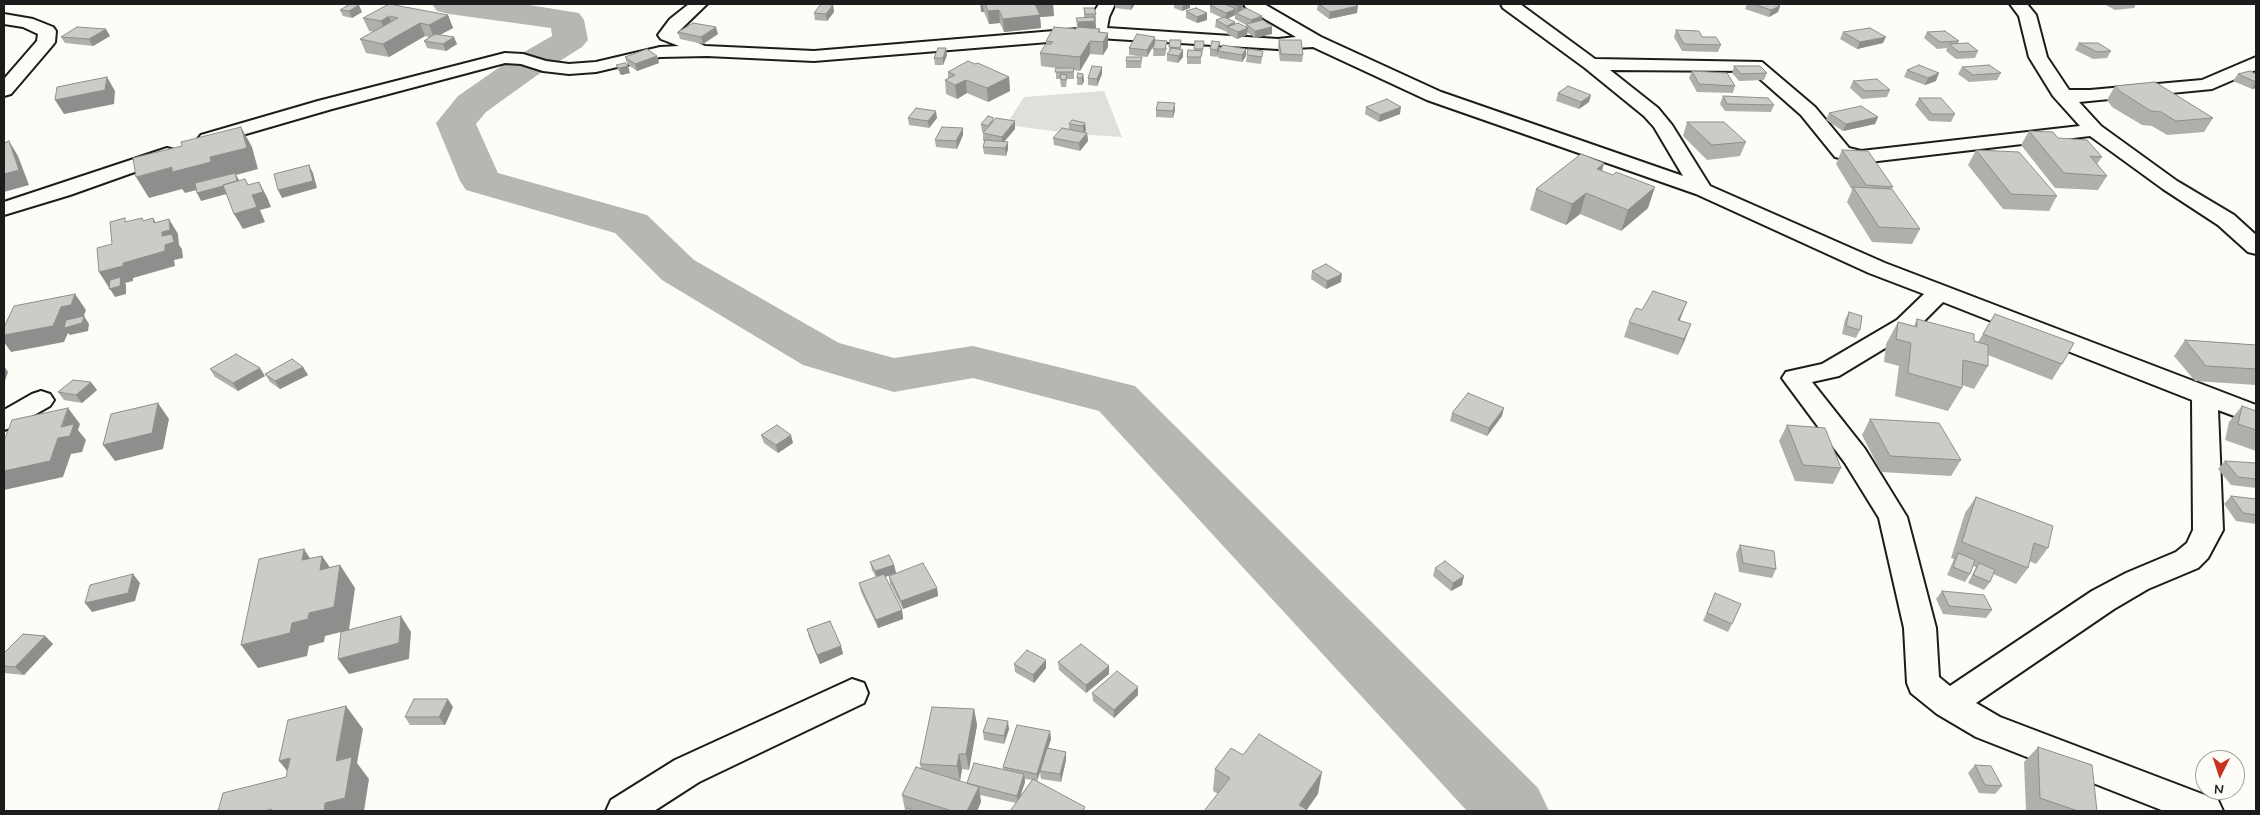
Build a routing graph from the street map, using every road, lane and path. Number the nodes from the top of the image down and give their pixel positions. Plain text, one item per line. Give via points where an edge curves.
1 (699, 4) edge
2 (1107, 4) edge
3 (1252, 4) edge
4 (1509, 4) edge
5 (2018, 4) edge
6 (4, 19) edge
7 (1098, 32) junction
8 (1315, 41) junction
9 (707, 51) junction
10 (2256, 62) edge
11 (1591, 64) junction
12 (4, 90) edge
13 (2063, 96) junction
14 (2094, 130) junction
15 (1703, 190) junction
16 (4, 209) edge
17 (2256, 247) edge
18 (1940, 292) junction
19 (2205, 397) junction
20 (41, 400) dead end
21 (2256, 415) edge
22 (4, 421) edge
23 (852, 693) dead end
24 (1949, 704) junction
25 (624, 811) edge
26 (2205, 811) edge

1 - 9 street via 666,35
2 - 7 street via 1100,17
3 - 8 street
4 - 11 street
5 - 13 street via 2027,15 2038,57
6 - 12 street via 47,31 46,42
7 - 8 street via 1278,44
7 - 9 street via 814,56
8 - 15 street via 1434,96
9 - 16 street via 660,52 596,67 569,69 506,58 220,135
10 - 13 street via 2205,85 2097,96
11 - 14 street via 1756,66 1808,111 1842,153 1861,157
11 - 15 street via 1651,112
13 - 14 street
14 - 17 street via 2226,220
15 - 18 street via 1877,268
18 - 19 street
18 - 24 street via 1906,325 1830,370 1794,378 1855,456 1893,517 1920,628 1923,683
19 - 21 street
19 - 24 street via 2208,530 2198,550 2186,560 2103,600
20 - 22 street
23 - 25 street via 687,770
24 - 26 street via 1988,727

